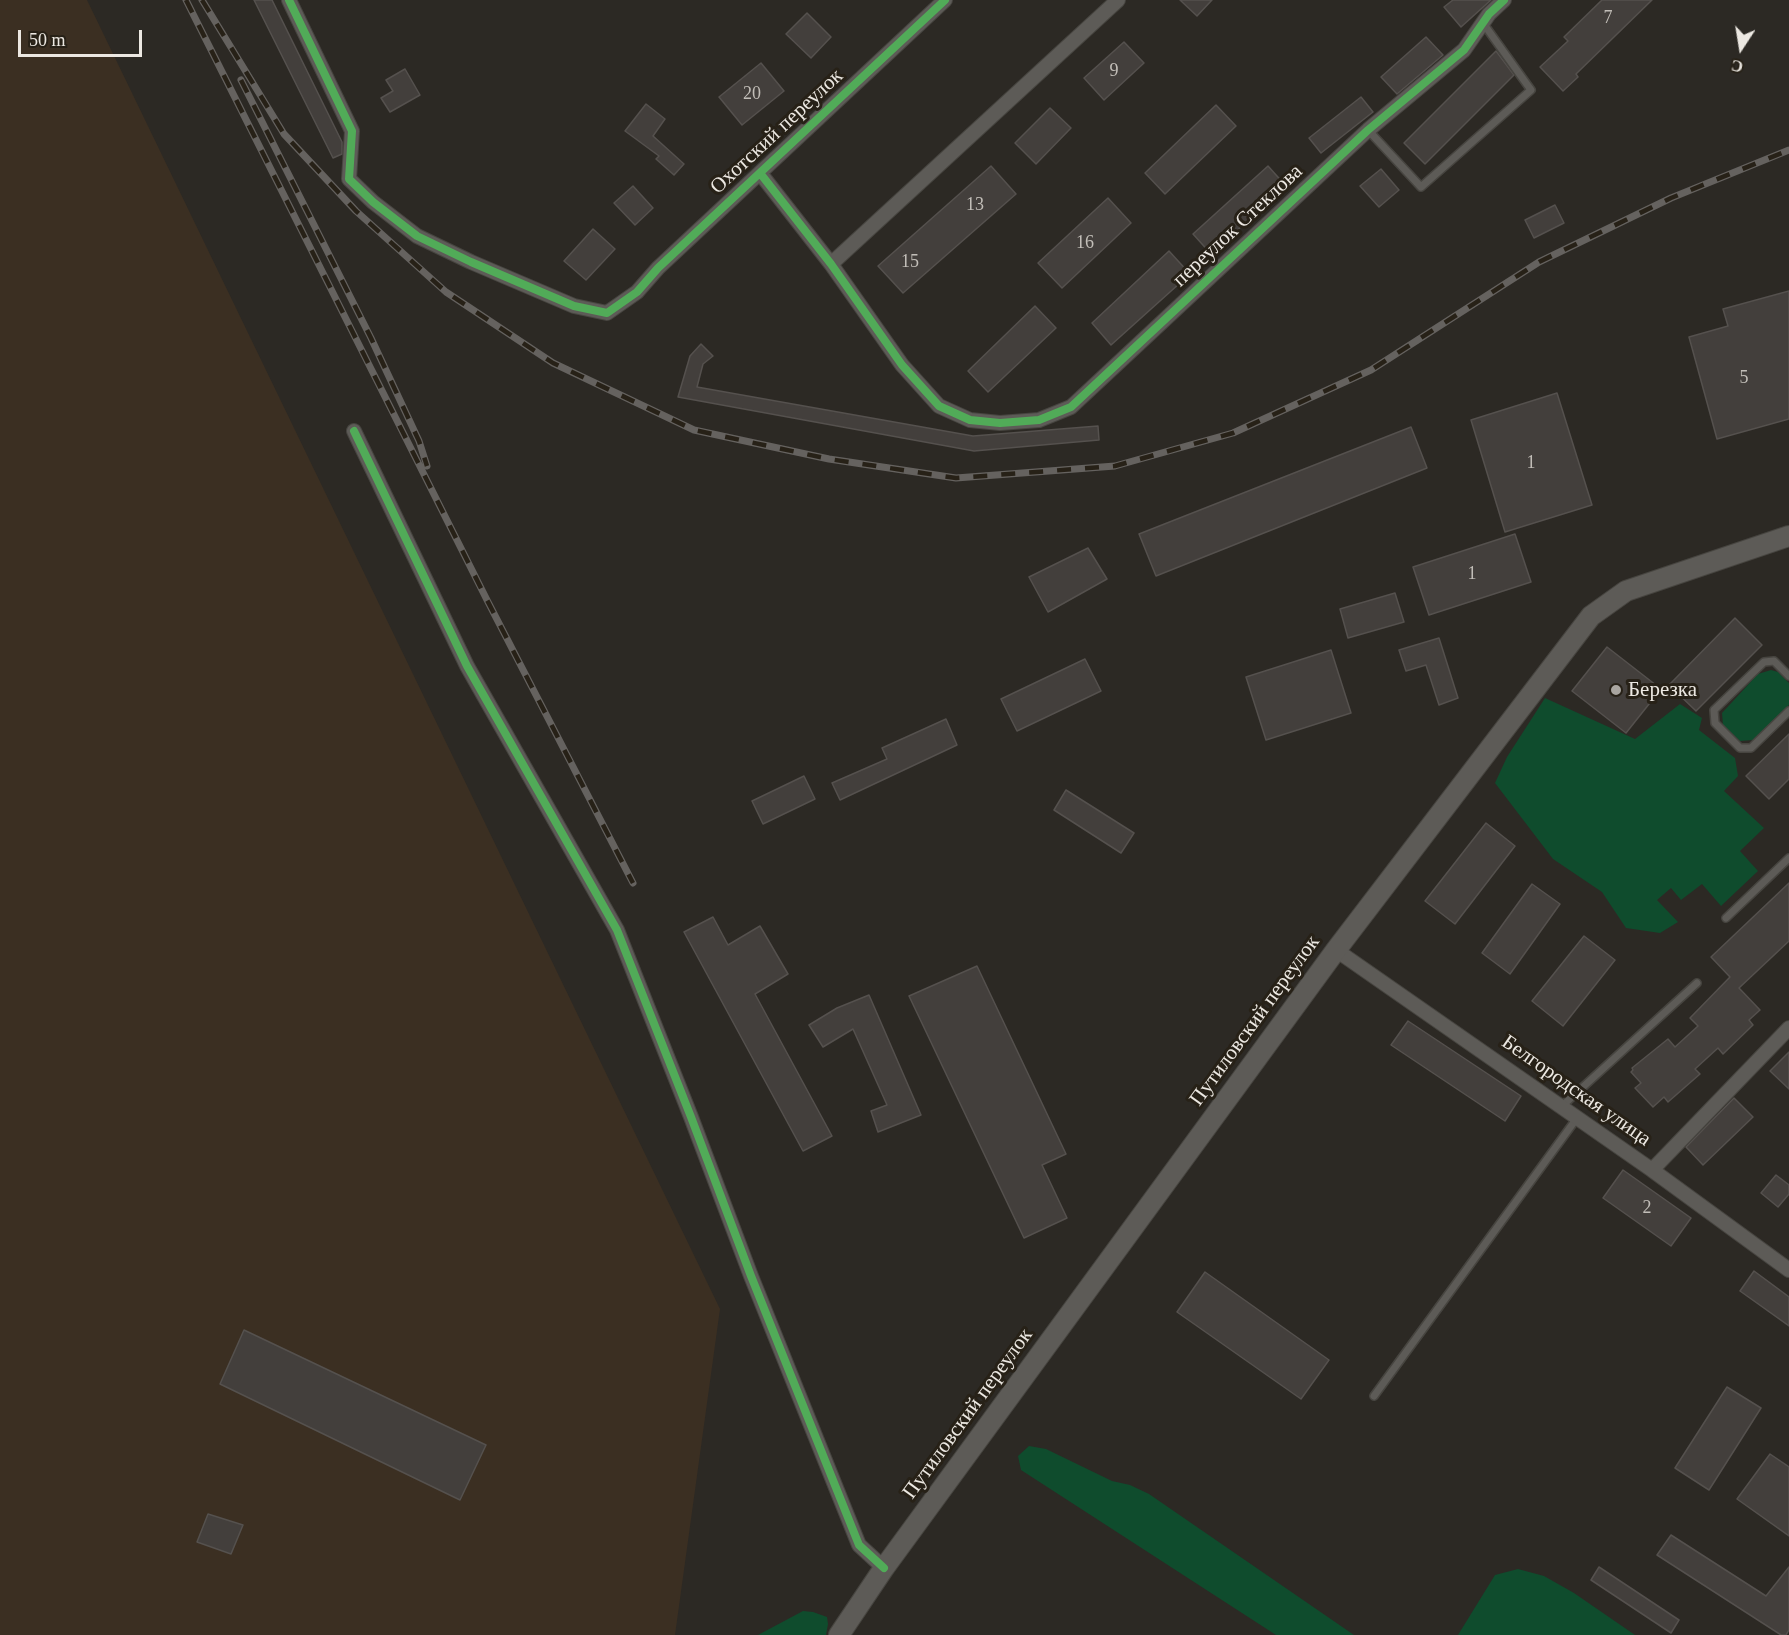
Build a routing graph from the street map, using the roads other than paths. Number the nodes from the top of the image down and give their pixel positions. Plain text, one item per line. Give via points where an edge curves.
1 (289, 0) edge
2 (945, 0) edge
3 (1118, 0) edge
4 (1504, 0) edge
5 (1483, 23) junction
6 (1368, 130) junction
7 (760, 173) junction
8 (831, 264) junction
9 (354, 431) dead end
10 (1789, 536) edge
11 (1789, 676) edge
12 (1789, 711) edge
13 (1789, 858) edge
14 (1726, 918) dead end
15 (1336, 950) junction
16 (1697, 983) dead end
17 (1789, 1028) edge
18 (1561, 1107) junction
19 (1577, 1118) junction
20 (1652, 1170) junction
21 (1789, 1270) edge
22 (1374, 1396) dead end
23 (884, 1568) junction
24 (838, 1635) edge

1 - 7 street, Охотский переулок via 352,131 349,179 417,236 574,306 606,314 637,292
2 - 7 street, Охотский переулок
3 - 8 street
4 - 5 street, переулок Стеклова
5 - 6 street, переулок Стеклова via 1464,50
5 - 6 lane via 1531,90 1421,187
6 - 8 street, переулок Стеклова via 1071,407 1039,420 970,420 939,406 886,343
7 - 8 street, переулок Стеклова
9 - 23 street via 467,666 616,930 859,1545
10 - 15 main road, Путиловский переулок via 1626,591 1592,616
11 - 12 lane via 1774,661 1764,662 1714,710 1715,723 1740,748 1751,748
13 - 14 lane
15 - 18 street, Белгородская улица
15 - 23 main road, Путиловский переулок
16 - 18 lane
17 - 20 street
18 - 19 street, Белгородская улица
19 - 20 street, Белгородская улица
19 - 22 lane
20 - 21 street, Белгородская улица
23 - 24 main road, Путиловский переулок

